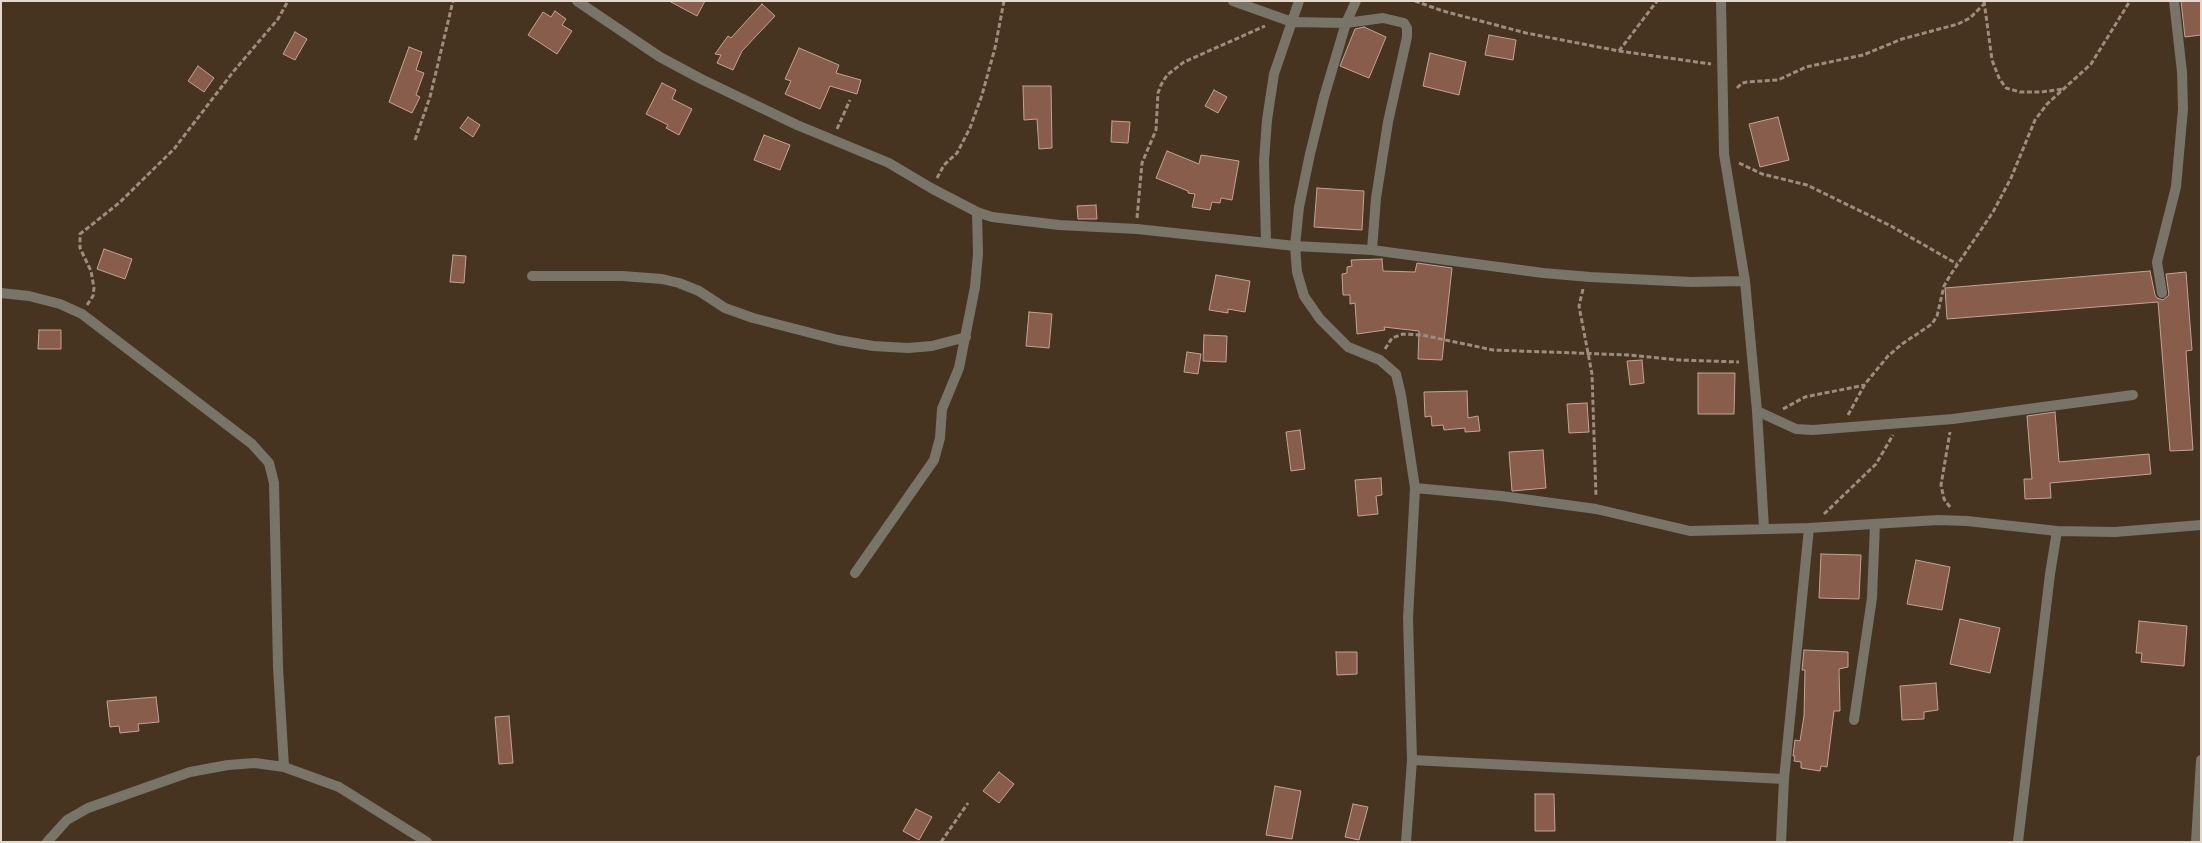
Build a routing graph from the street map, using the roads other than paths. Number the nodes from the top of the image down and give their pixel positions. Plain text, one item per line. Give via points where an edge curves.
1 (577, 1) edge
2 (1233, 1) edge
3 (1298, 1) edge
4 (1356, 1) edge
5 (1721, 1) edge
6 (2174, 1) edge
7 (1292, 22) junction
8 (1346, 23) junction
9 (977, 212) junction
10 (1266, 242) junction
11 (1295, 246) junction
12 (1372, 250) junction
13 (532, 276) dead end
14 (1745, 281) junction
15 (1, 293) edge
16 (2162, 293) dead end
17 (966, 337) junction
18 (2133, 395) dead end
19 (1756, 411) junction
20 (1415, 488) junction
21 (1875, 524) junction
22 (2201, 525) edge
23 (1764, 528) junction
24 (1809, 528) junction
25 (2057, 531) junction
26 (855, 573) dead end
27 (1854, 720) dead end
28 (1412, 760) junction
29 (2201, 760) edge
30 (284, 767) junction
31 (1784, 778) junction
32 (47, 842) edge
33 (426, 842) edge
34 (1406, 842) edge
35 (1781, 842) edge
36 (2018, 842) edge
37 (2196, 842) edge

1 - 9 street via 660,57 701,79 835,142 889,163
2 - 7 street
3 - 7 street
4 - 8 street
5 - 14 street via 1724,154
6 - 16 street via 2183,109 2176,187 2157,262
7 - 8 street
7 - 10 street via 1274,74 1267,120 1264,161
8 - 11 street via 1310,154
8 - 12 street via 1389,19 1404,23 1407,28 1408,37 1388,122 1376,198
9 - 10 street via 1020,222 1137,229
9 - 17 street via 978,254
10 - 11 street
11 - 12 street
11 - 20 street via 1297,272 1304,296 1320,319 1348,347 1380,360 1396,374
12 - 14 street via 1590,277
13 - 17 street via 643,277 679,283 699,291 725,308 753,318 873,346 932,346
14 - 19 street
15 - 30 street via 60,304 82,314 252,444 269,463 274,483
17 - 26 street via 959,368 942,410 934,460
18 - 19 street via 1953,419 1827,429 1796,429
19 - 23 street
20 - 23 street via 1596,509 1690,530
20 - 28 street via 1408,618
21 - 24 street
21 - 25 street via 1967,521
21 - 27 street via 1872,598
22 - 25 street via 2115,532
23 - 24 street
24 - 31 street
25 - 36 street
28 - 31 street
28 - 34 street
29 - 37 street
30 - 32 street via 255,763 190,772 88,808 67,820
30 - 33 street via 339,787
31 - 35 street

